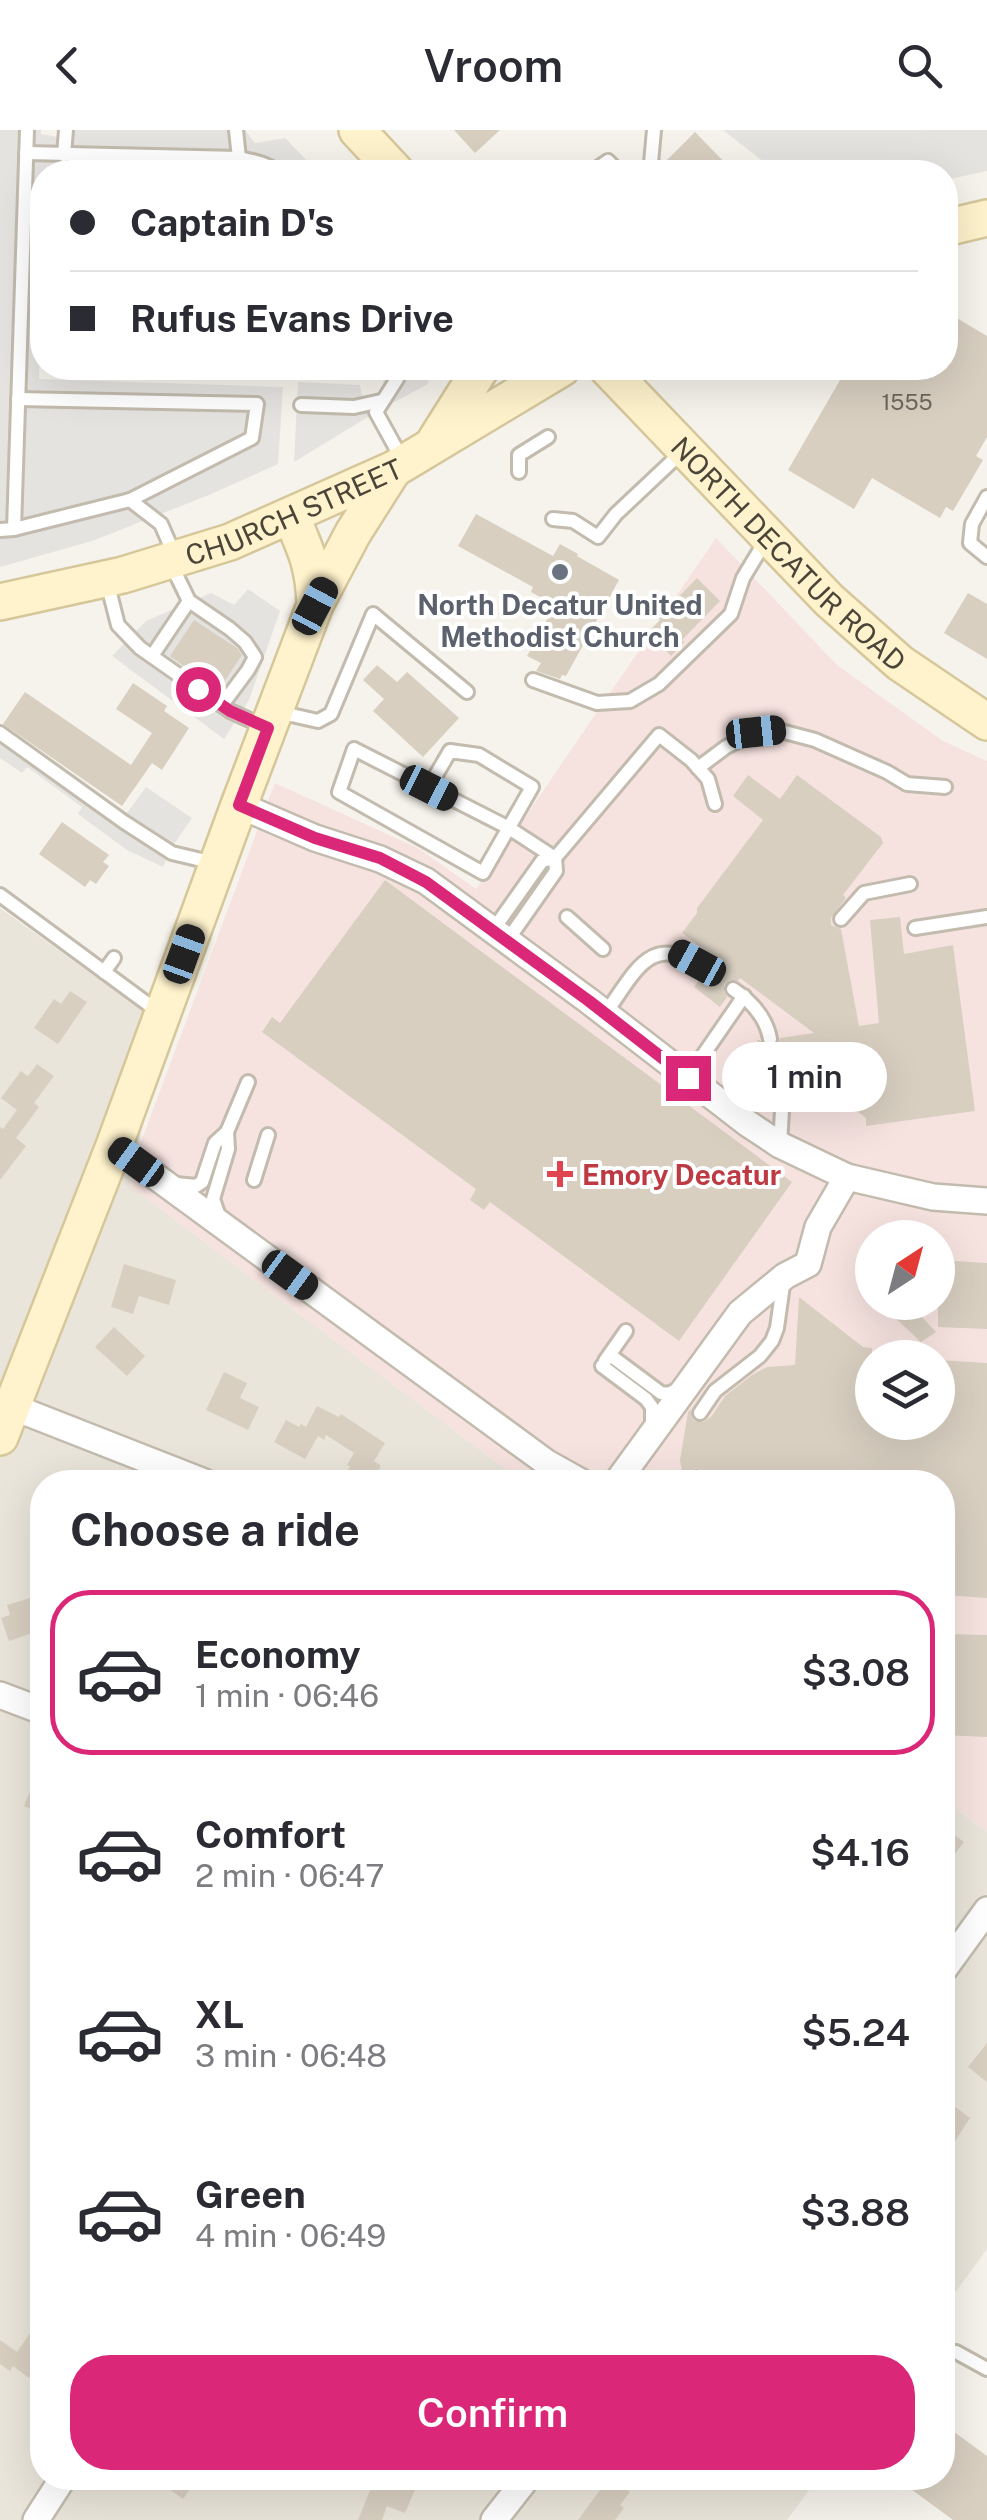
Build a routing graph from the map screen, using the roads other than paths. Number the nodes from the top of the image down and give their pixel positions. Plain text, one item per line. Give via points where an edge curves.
1 (27, 130) edge
2 (66, 130) edge
3 (236, 130) edge
4 (654, 130) edge
5 (26, 153) junction
6 (64, 155) junction
7 (239, 158) junction
8 (247, 160) edge
9 (652, 160) edge
10 (987, 218) edge
11 (958, 225) edge
12 (396, 380) edge
13 (472, 380) edge
14 (542, 380) edge
15 (618, 380) edge
16 (18, 399) junction
17 (381, 401) junction
18 (301, 405) dead end
19 (548, 437) dead end
20 (684, 449) junction
21 (410, 459) junction
22 (519, 472) dead end
23 (987, 497) edge
24 (130, 500) junction
25 (291, 516) junction
26 (553, 519) dead end
27 (7, 530) edge
28 (768, 537) junction
29 (987, 557) edge
30 (173, 560) junction
31 (106, 579) junction
32 (189, 601) junction
33 (0, 602) edge
34 (315, 606) junction
35 (152, 656) junction
36 (533, 680) dead end
37 (467, 692) dead end
38 (222, 705) junction
39 (272, 720) junction
40 (987, 722) edge
41 (0, 733) edge
42 (698, 768) junction
43 (945, 787) dead end
44 (429, 788) junction
45 (714, 804) dead end
46 (239, 805) junction
47 (509, 828) junction
48 (555, 858) junction
49 (217, 864) junction
50 (910, 884) dead end
51 (0, 895) edge
52 (567, 917) dead end
53 (987, 917) edge
54 (840, 919) dead end
55 (916, 928) dead end
56 (500, 936) junction
57 (603, 948) dead end
58 (114, 958) dead end
59 (707, 970) dead end
60 (104, 972) junction
61 (605, 1014) junction
62 (162, 1015) junction
63 (770, 1039) dead end
64 (776, 1070) dead end
65 (688, 1078) junction
66 (248, 1082) dead end
67 (227, 1132) junction
68 (268, 1136) dead end
69 (780, 1145) junction
70 (114, 1146) junction
71 (847, 1177) junction
72 (159, 1179) junction
73 (254, 1180) dead end
74 (987, 1202) edge
75 (226, 1228) junction
76 (785, 1276) junction
77 (626, 1331) dead end
78 (603, 1364) junction
79 (687, 1384) junction
80 (700, 1413) dead end
81 (4, 1415) edge
82 (650, 1436) junction
83 (168, 1470) edge
84 (560, 1470) edge
85 (626, 1470) edge
86 (0, 1695) edge
87 (30, 1706) edge
88 (987, 1910) edge
89 (955, 1954) edge
90 (956, 2352) dead end
91 (987, 2370) edge
92 (55, 2490) edge
93 (518, 2490) edge
94 (36, 2520) edge
95 (494, 2520) edge

1 - 5 lane
2 - 6 lane
3 - 7 lane
4 - 9 lane
5 - 6 lane
5 - 16 lane
6 - 7 lane
7 - 8 lane
10 - 11 main road
12 - 17 lane
13 - 21 main road
14 - 21 main road, CHURCH STREET
15 - 20 main road, NORTH DECATUR ROAD
16 - 24 lane via 257,404 252,438
16 - 27 lane
17 - 18 lane via 354,408
17 - 21 lane via 376,412
19 - 22 lane via 519,455
20 - 26 lane via 598,537 573,521
20 - 28 main road, NORTH DECATUR ROAD
21 - 25 main road, CHURCH STREET
21 - 34 main road via 353,532
23 - 29 lane via 970,543
24 - 27 lane
24 - 30 lane via 161,524
25 - 30 main road, CHURCH STREET
25 - 34 main road via 310,559
28 - 36 lane via 743,578 732,614 659,684 630,701 597,703
28 - 40 main road, NORTH DECATUR ROAD via 876,643
30 - 31 main road, CHURCH STREET
30 - 32 lane
31 - 33 main road, CHURCH STREET
31 - 35 lane via 118,625
32 - 35 lane
32 - 38 lane via 230,629 255,657
34 - 39 main road
35 - 38 lane
37 - 39 lane via 373,614 331,714 318,721
38 - 39 lane
39 - 46 main road
41 - 49 lane via 172,853
42 - 43 lane via 756,732 776,730 815,740 907,784
42 - 45 lane
42 - 48 lane via 660,734
44 - 47 lane
44 - 47 lane via 450,751 479,755 532,787
44 - 47 lane via 354,749 339,792 483,874
46 - 49 main road
46 - 56 street via 380,858
47 - 48 lane
48 - 56 lane via 556,871
49 - 62 main road
50 - 54 lane via 864,893
51 - 60 lane
52 - 57 lane
53 - 55 lane
56 - 61 street
58 - 60 lane
59 - 61 lane via 678,952 646,958
60 - 62 lane
61 - 65 street
62 - 70 main road
63 - 65 lane via 761,1015 738,993
64 - 69 lane
65 - 69 street
66 - 67 lane
67 - 72 lane via 215,1143 202,1182
67 - 75 lane via 213,1199
68 - 73 lane
69 - 71 street
70 - 72 street
70 - 81 main road
71 - 74 street
71 - 76 street via 818,1227 808,1264
72 - 75 street
75 - 84 street
76 - 79 street via 740,1313
76 - 80 lane via 772,1341
77 - 78 lane
78 - 79 lane via 661,1393
78 - 82 lane via 652,1407
79 - 82 street
81 - 83 street
82 - 85 street
86 - 87 street
88 - 89 street
90 - 91 lane
92 - 94 street
93 - 95 street

